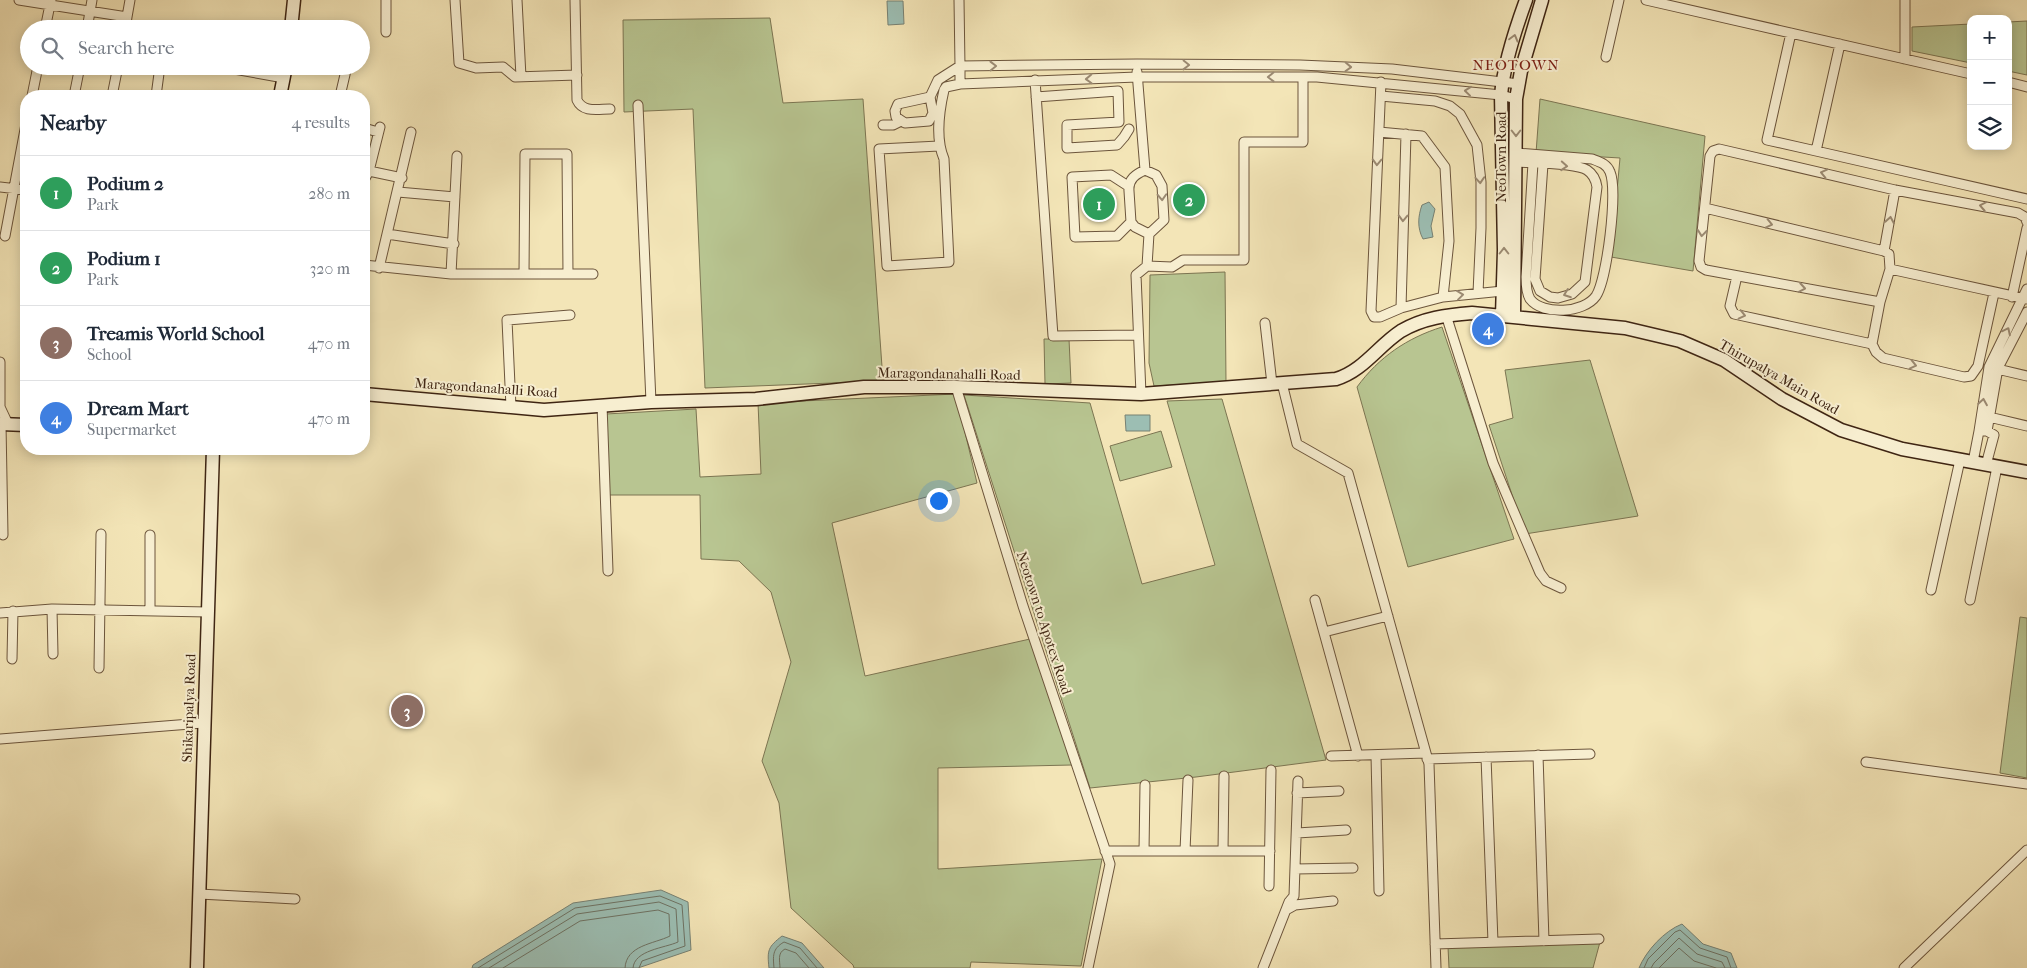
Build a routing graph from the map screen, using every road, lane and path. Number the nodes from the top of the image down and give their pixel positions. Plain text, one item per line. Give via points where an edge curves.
1 (19, 0) edge
2 (92, 0) edge
3 (130, 0) edge
4 (294, 0) edge
5 (386, 0) edge
6 (455, 0) edge
7 (517, 0) edge
8 (575, 0) edge
9 (959, 0) edge
10 (1526, 0) edge
11 (1542, 0) edge
12 (1619, 0) edge
13 (1646, 0) edge
14 (1905, 0) edge
15 (50, 3) edge
16 (90, 12) junction
17 (127, 17) junction
18 (47, 20) edge
19 (89, 20) edge
20 (126, 20) edge
21 (291, 20) edge
22 (386, 32) dead end
23 (1791, 33) junction
24 (1840, 44) junction
25 (1606, 58) dead end
26 (1905, 59) junction
27 (1137, 64) junction
28 (960, 66) junction
29 (1967, 73) edge
30 (36, 75) edge
31 (78, 75) edge
32 (116, 75) edge
33 (159, 75) edge
34 (284, 75) edge
35 (345, 75) edge
36 (577, 75) junction
37 (521, 77) junction
38 (1138, 77) junction
39 (1302, 77) junction
40 (1035, 80) junction
41 (1502, 81) junction
42 (1381, 82) junction
43 (2012, 83) edge
44 (960, 84) junction
45 (1519, 84) junction
46 (2027, 86) edge
47 (33, 90) edge
48 (75, 90) edge
49 (113, 90) edge
50 (158, 90) edge
51 (281, 90) edge
52 (341, 90) edge
53 (1381, 94) junction
54 (1501, 95) junction
55 (930, 97) junction
56 (1036, 97) junction
57 (1516, 99) junction
58 (638, 105) dead end
59 (610, 109) dead end
60 (901, 121) junction
61 (1119, 122) junction
62 (883, 125) dead end
63 (370, 128) edge
64 (1129, 129) junction
65 (1143, 129) junction
66 (411, 132) dead end
67 (1378, 132) junction
68 (1406, 134) junction
69 (939, 146) junction
70 (1816, 152) junction
71 (20, 154) edge
72 (457, 156) dead end
73 (370, 157) edge
74 (1516, 158) junction
75 (1533, 163) junction
76 (1543, 164) junction
77 (1145, 170) junction
78 (370, 171) edge
79 (402, 178) junction
80 (1128, 186) junction
81 (0, 187) edge
82 (13, 189) junction
83 (20, 190) edge
84 (1895, 190) junction
85 (398, 192) junction
86 (455, 197) junction
87 (2027, 200) edge
88 (1705, 208) junction
89 (2026, 219) edge
90 (1131, 222) junction
91 (2027, 228) edge
92 (387, 234) junction
93 (1149, 234) junction
94 (5, 236) dead end
95 (454, 244) junction
96 (1884, 251) junction
97 (370, 266) edge
98 (1147, 266) junction
99 (379, 268) junction
100 (1890, 269) junction
101 (451, 274) junction
102 (524, 274) junction
103 (568, 274) junction
104 (593, 274) dead end
105 (1737, 276) junction
106 (2027, 289) edge
107 (1994, 292) junction
108 (1478, 293) junction
109 (1500, 294) junction
110 (1442, 297) junction
111 (2012, 297) junction
112 (2025, 299) edge
113 (1880, 302) junction
114 (1401, 308) junction
115 (2027, 312) edge
116 (570, 315) dead end
117 (1446, 315) junction
118 (1508, 316) junction
119 (1266, 323) dead end
120 (1138, 335) junction
121 (1872, 344) junction
122 (0, 362) edge
123 (1978, 366) junction
124 (1994, 368) junction
125 (2027, 376) edge
126 (1277, 384) junction
127 (956, 388) junction
128 (1141, 394) junction
129 (370, 395) edge
130 (651, 402) junction
131 (602, 406) junction
132 (0, 407) edge
133 (511, 407) junction
134 (1989, 417) junction
135 (3, 424) edge
136 (20, 425) edge
137 (2027, 426) edge
138 (1983, 431) junction
139 (212, 455) edge
140 (1960, 460) junction
141 (1973, 462) junction
142 (1992, 466) junction
143 (2027, 472) edge
144 (101, 534) dead end
145 (3, 535) dead end
146 (150, 535) dead end
147 (608, 571) dead end
148 (1561, 588) dead end
149 (1931, 590) dead end
150 (1314, 600) dead end
151 (1970, 600) dead end
152 (101, 608) junction
153 (52, 609) junction
154 (12, 611) junction
155 (150, 611) junction
156 (208, 612) junction
157 (0, 613) edge
158 (1388, 616) junction
159 (1324, 632) junction
160 (52, 654) dead end
161 (12, 659) dead end
162 (99, 668) dead end
163 (203, 723) junction
164 (0, 739) edge
165 (1590, 754) dead end
166 (1376, 755) junction
167 (1538, 755) junction
168 (1330, 756) dead end
169 (1358, 756) junction
170 (1426, 756) junction
171 (1486, 757) junction
172 (1866, 762) dead end
173 (1271, 770) dead end
174 (1224, 776) dead end
175 (1188, 780) dead end
176 (1298, 781) dead end
177 (2027, 784) edge
178 (1145, 785) dead end
179 (1339, 791) dead end
180 (1297, 793) junction
181 (1346, 830) dead end
182 (1297, 833) junction
183 (2027, 850) edge
184 (1105, 851) junction
185 (1144, 851) junction
186 (1185, 851) junction
187 (1223, 851) junction
188 (1270, 851) junction
189 (1354, 868) dead end
190 (1295, 869) junction
191 (1269, 886) dead end
192 (1379, 891) dead end
193 (199, 894) junction
194 (295, 899) dead end
195 (1333, 901) dead end
196 (1286, 910) junction
197 (1599, 939) dead end
198 (1544, 940) junction
199 (1493, 942) junction
200 (1435, 944) junction
201 (197, 968) edge
202 (1088, 968) edge
203 (1263, 968) edge
204 (1436, 968) edge
205 (1904, 968) edge

1 - 15 street
2 - 16 street
3 - 17 street
4 - 21 street
5 - 22 street
6 - 37 street via 459,63 476,68 503,67 512,75
7 - 37 street
8 - 36 street
9 - 28 street
41 -> 10 street, NeoTown Road
11 - 45 street, NeoTown Road
12 - 25 street
13 - 23 street
14 - 26 street
15 - 16 street
15 - 18 street
16 - 17 street
16 - 19 street
17 - 20 street
23 - 24 street
23 - 70 street via 1767,140
24 - 26 street
24 - 70 street
26 - 29 street
28 -> 27 street
27 - 38 street
27 -> 41 street via 1392,69
28 - 44 street
28 - 55 street via 938,80
30 - 47 street
31 - 48 street
32 - 49 street
33 - 50 street
34 - 51 street
35 - 52 street
36 - 37 street
36 - 59 street via 580,106
39 -> 38 street
38 -> 40 street
38 - 65 street
39 - 42 street
39 - 98 street via 1304,142 1244,142 1244,260 1183,260 1172,267
40 - 44 street
40 - 56 street
41 - 45 street
41 - 54 street, NeoTown Road
42 - 53 street
54 -> 42 street
43 - 46 street
44 - 69 street via 946,86 944,90
45 - 57 street, NeoTown Road
53 - 67 street
53 -> 108 street via 1450,106 1460,114 1477,145 1481,182
54 - 57 street
109 -> 54 street, NeoTown Road
55 - 60 street via 898,104 896,117
55 - 60 street via 933,113 929,121
56 - 61 street via 1118,91
56 - 120 street via 1053,336
57 -> 74 street, NeoTown Road
58 - 130 street
60 - 62 street
61 - 64 street
61 - 64 street via 1067,125 1067,148 1117,145
63 - 73 street via 379,129
64 - 65 street
65 - 77 street
66 - 79 street
67 - 68 street
67 -> 114 street via 1371,311 1374,317 1380,317
68 - 110 street via 1422,136 1445,167 1449,241
68 -> 114 street
69 - 69 street via 944,159 949,262 887,266 879,149
70 - 87 street
71 - 82 street
72 - 86 street
74 - 75 street
74 - 75 street via 1592,159 1603,162 1610,170 1613,184 1609,240 1601,286 1595,298 1585,306 1562,311 1544,308 1530,299 1527,291
74 - 118 street, NeoTown Road
75 - 76 street
76 -> 76 street via 1584,169 1593,175 1597,187 1585,282 1572,294 1558,298 1540,291 1535,279
77 - 80 street via 1134,175
77 -> 93 street via 1156,175 1162,186 1164,220
78 - 79 street
79 - 85 street
80 - 90 street
80 - 90 street via 1112,175 1072,178 1074,237 1117,236
81 - 82 street
82 - 83 street
82 - 94 street
84 -> 88 street via 1719,148 1710,156
89 -> 84 street via 2018,213
96 -> 84 street
85 - 86 street
85 - 92 street
86 - 95 street
88 -> 96 street
88 -> 105 street via 1701,267
90 - 93 street via 1134,228
91 - 111 street
92 - 95 street
92 - 99 street
93 - 98 street
95 - 101 street
96 - 100 street via 1889,254
97 - 99 street
98 - 120 street via 1136,275
99 - 101 street
100 - 107 street
100 - 113 street
101 - 102 street
102 - 103 street
102 - 103 street via 525,154 567,154
103 - 104 street
105 -> 113 street
105 -> 121 street via 1730,306 1734,314
106 - 112 street
107 - 111 street
107 - 123 street
108 - 109 street
110 -> 108 street
109 - 118 street, NeoTown Road
110 - 114 street
111 - 112 street
124 -> 112 street
113 - 121 street
115 - 124 street
116 - 133 street via 507,320
117 - 118 street, Maragondanahalli Road
117 - 126 street, Maragondanahalli Road via 1400,332 1350,375
117 - 148 street via 1497,472 1540,573 1546,581
118 - 140 street, Thirupalya Main Road via 1625,328 1680,341 1724,360 1782,398 1841,430 1902,449
119 - 126 street
120 - 128 street
121 -> 123 street via 1883,358 1964,377 1971,376
122 - 132 street
123 - 124 street
124 - 125 street
124 - 134 street
138 -> 124 street
126 - 128 street, Maragondanahalli Road
126 - 158 street via 1297,444 1348,473
127 - 128 street, Maragondanahalli Road
127 - 130 street, Maragondanahalli Road via 864,387 756,398
127 - 184 street, Neotown to Apotex Road via 1022,606
129 - 133 street, Maragondanahalli Road
130 - 131 street, Maragondanahalli Road
131 - 133 street, Maragondanahalli Road via 544,410
131 - 147 street
132 - 135 street
134 - 137 street
134 - 138 street
135 - 136 street
135 - 145 street
138 - 141 street
138 - 142 street via 1994,435
139 - 156 street, Shikaripalya Road
140 - 141 street, Thirupalya Main Road
140 - 149 street
141 - 142 street, Thirupalya Main Road
142 - 143 street, Thirupalya Main Road
142 - 151 street
144 - 152 street
146 - 155 street
150 - 159 street
152 - 153 street
152 - 155 street
152 - 162 street
153 - 154 street
153 - 160 street
154 - 157 street
154 - 161 street
155 - 156 street
156 - 163 street, Shikaripalya Road
158 - 159 street
158 - 170 street
159 - 169 street
163 - 164 street
163 - 193 street, Shikaripalya Road
165 - 167 street
166 - 169 street
166 - 170 street
166 - 192 street
167 - 171 street
167 - 198 street
168 - 169 street
170 - 171 street
170 - 200 street
171 - 199 street
172 - 177 street
173 - 188 street
174 - 187 street
175 - 186 street
176 - 180 street
178 - 185 street
179 - 180 street
180 - 182 street
181 - 182 street
182 - 190 street
183 - 205 street
184 - 185 street
184 - 202 street, Neotown to Apotex Road via 1110,864
185 - 186 street
186 - 187 street
187 - 188 street
188 - 191 street
189 - 190 street
190 - 196 street via 1294,896
193 - 194 street
193 - 201 street, Shikaripalya Road
195 - 196 street via 1295,905
196 - 203 street
197 - 198 street
198 - 199 street
199 - 200 street
200 - 204 street

